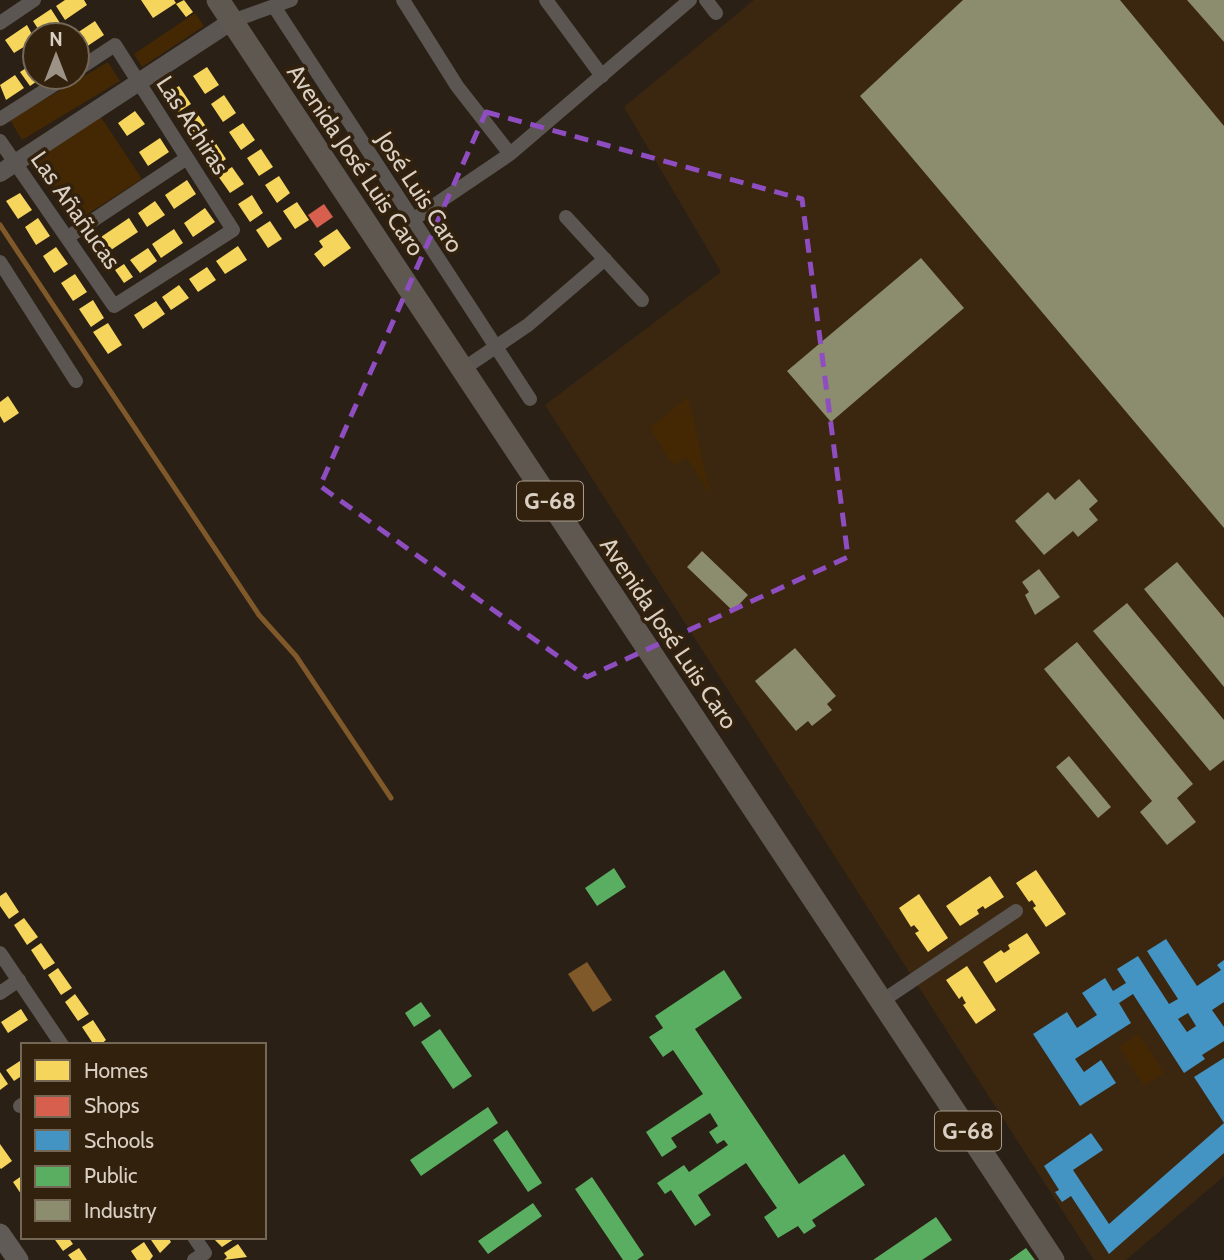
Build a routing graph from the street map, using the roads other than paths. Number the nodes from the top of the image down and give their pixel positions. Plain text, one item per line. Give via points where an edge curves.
1 (34, 0) edge
2 (218, 0) edge
3 (291, 0) edge
4 (403, 0) edge
5 (546, 0) edge
6 (690, 0) edge
7 (706, 0) edge
8 (275, 8) junction
9 (716, 13) dead end
10 (232, 21) junction
11 (0, 23) edge
12 (91, 61) edge
13 (602, 76) junction
14 (138, 82) junction
15 (45, 91) edge
16 (0, 120) edge
17 (0, 141) edge
18 (510, 154) junction
19 (187, 158) junction
20 (7, 168) edge
21 (566, 217) dead end
22 (411, 221) junction
23 (68, 237) junction
24 (605, 259) junction
25 (0, 262) edge
26 (642, 300) dead end
27 (114, 306) joint
28 (495, 347) junction
29 (463, 369) junction
30 (76, 381) dead end
31 (530, 399) dead end
32 (1016, 911) dead end
33 (0, 953) edge
34 (19, 981) junction
35 (0, 993) edge
36 (883, 1001) junction
37 (61, 1043) edge
38 (0, 1234) edge
39 (195, 1239) edge
40 (18, 1260) edge
41 (194, 1260) edge
42 (1053, 1260) edge

1 - 11 street
2 - 10 main road, Avenida José Luis Caro / G-68
3 - 8 street
4 - 18 street via 445,69
5 - 13 street
6 - 13 street
7 - 9 street
8 - 10 street
8 - 22 street, José Luis Caro
10 - 14 street
10 - 29 main road, Avenida José Luis Caro / G-68
12 - 14 street, Las Achiras via 115,45
13 - 18 street
14 - 19 street, Las Achiras
14 - 20 street
15 - 16 street
17 - 20 street, Las Añañucas
18 - 22 street
19 - 23 street
19 - 27 street, Las Achiras via 233,230
20 - 23 street, Las Añañucas
21 - 24 street
22 - 28 street, José Luis Caro
23 - 27 street, Las Añañucas
24 - 26 street
24 - 28 street
25 - 30 street
28 - 29 street
28 - 31 street, José Luis Caro
29 - 36 main road, Avenida José Luis Caro / G-68
32 - 36 street
33 - 34 street
34 - 35 street
34 - 37 street
36 - 42 main road, Avenida José Luis Caro / G-68
38 - 40 main road
39 - 41 street via 205,1252

